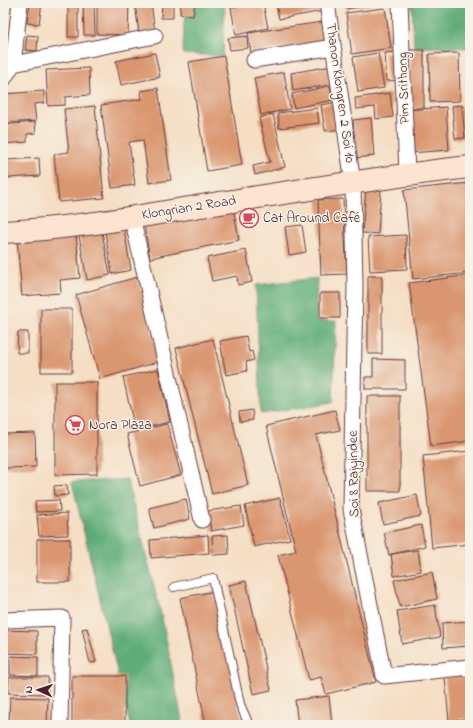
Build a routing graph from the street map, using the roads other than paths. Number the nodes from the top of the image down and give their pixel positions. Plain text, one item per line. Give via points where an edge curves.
1 (20, 3) edge
2 (327, 3) edge
3 (400, 3) edge
4 (156, 36) dead end
5 (334, 47) junction
6 (254, 60) dead end
7 (13, 64) junction
8 (3, 80) edge
9 (470, 167) edge
10 (408, 174) junction
11 (353, 182) junction
12 (132, 218) junction
13 (3, 232) edge
14 (202, 520) dead end
15 (174, 587) dead end
16 (3, 620) edge
17 (470, 667) edge
18 (60, 725) edge
19 (249, 725) edge

1 - 7 street
2 - 5 street, Thanon Klongren 2 Soi 10
3 - 10 street, Pim Srithong
4 - 7 street
5 - 6 street
5 - 11 street, Thanon Klongren 2 Soi 10
7 - 8 street
9 - 10 street, Klongrian 2 Road
10 - 11 street, Klongrian 2 Road
11 - 12 street, Klongrian 2 Road
11 - 17 street, Soi 8 Rajyindee via 355,286 351,509 384,676
12 - 13 street, Klongrian 2 Road
12 - 14 street
15 - 19 lane via 213,578 240,704
16 - 18 street via 62,618

